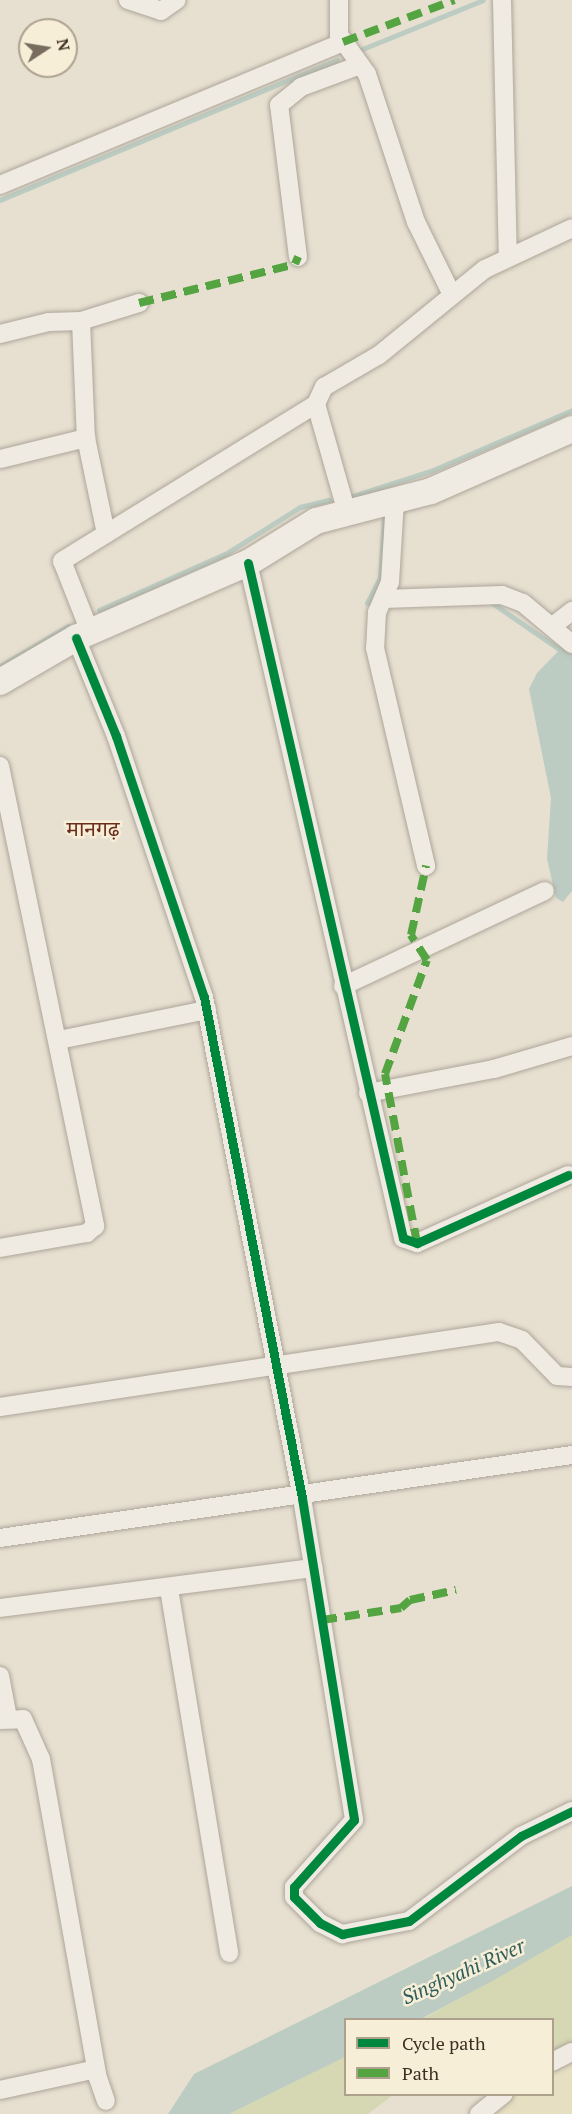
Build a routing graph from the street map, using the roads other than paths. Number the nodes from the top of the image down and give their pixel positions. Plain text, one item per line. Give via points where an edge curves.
1 (128, 0) edge
2 (177, 0) edge
3 (339, 0) edge
4 (501, 0) edge
5 (344, 42) junction
6 (360, 65) junction
7 (0, 185) edge
8 (572, 228) edge
9 (508, 256) junction
10 (298, 257) dead end
11 (452, 295) junction
12 (139, 303) dead end
13 (81, 321) junction
14 (0, 334) edge
15 (316, 404) junction
16 (572, 429) edge
17 (87, 438) junction
18 (0, 459) edge
19 (395, 500) junction
20 (347, 513) junction
21 (106, 534) junction
22 (248, 563) junction
23 (383, 599) junction
24 (572, 611) edge
25 (563, 633) edge
26 (83, 634) junction
27 (0, 682) edge
28 (0, 766) edge
29 (426, 866) dead end
30 (545, 891) dead end
31 (343, 986) junction
32 (207, 1010) junction
33 (59, 1041) junction
34 (572, 1046) edge
35 (368, 1093) junction
36 (568, 1175) dead end
37 (0, 1248) edge
38 (277, 1366) junction
39 (570, 1383) edge
40 (0, 1407) edge
41 (572, 1455) edge
42 (302, 1498) junction
43 (0, 1538) edge
44 (313, 1568) junction
45 (170, 1589) junction
46 (0, 1608) edge
47 (0, 1676) edge
48 (4, 1719) edge
49 (572, 1812) edge
50 (229, 1953) dead end
51 (572, 2052) edge
52 (554, 2061) edge
53 (96, 2069) junction
54 (0, 2090) edge
55 (502, 2096) edge
56 (106, 2101) dead end
57 (479, 2114) edge

1 - 2 street via 161,10
3 - 5 street
4 - 9 street
5 - 6 street
5 - 7 street
6 - 10 street via 301,87 279,105
6 - 11 street via 416,222
8 - 9 street
9 - 11 street
11 - 15 street via 379,355 324,387
12 - 13 street
13 - 14 street via 49,322
13 - 17 street
15 - 20 street
15 - 21 street
16 - 19 street via 432,491
17 - 18 street
17 - 21 street
19 - 20 street
19 - 23 street via 390,582
20 - 22 street via 316,521
21 - 26 street via 62,561
22 - 26 street
22 - 31 street
23 - 25 street via 487,593 523,603
23 - 29 street via 374,627 375,648
24 - 25 street
26 - 27 street
26 - 32 street
28 - 33 street
30 - 31 street via 434,948
31 - 35 street
32 - 33 street
32 - 38 street
33 - 37 street via 95,1226 87,1233
34 - 35 street via 494,1069
35 - 36 street via 403,1238 410,1244
38 - 39 street via 499,1332 522,1340 557,1376
38 - 40 street
38 - 42 street
41 - 42 street
42 - 43 street
42 - 44 street
44 - 45 street
44 - 49 street via 354,1820 293,1890 320,1923 342,1934 409,1921 521,1836
45 - 46 street
45 - 50 street
47 - 48 street
48 - 53 street via 23,1719 33,1730 41,1759
51 - 52 street
53 - 54 street
53 - 56 street
55 - 57 street

